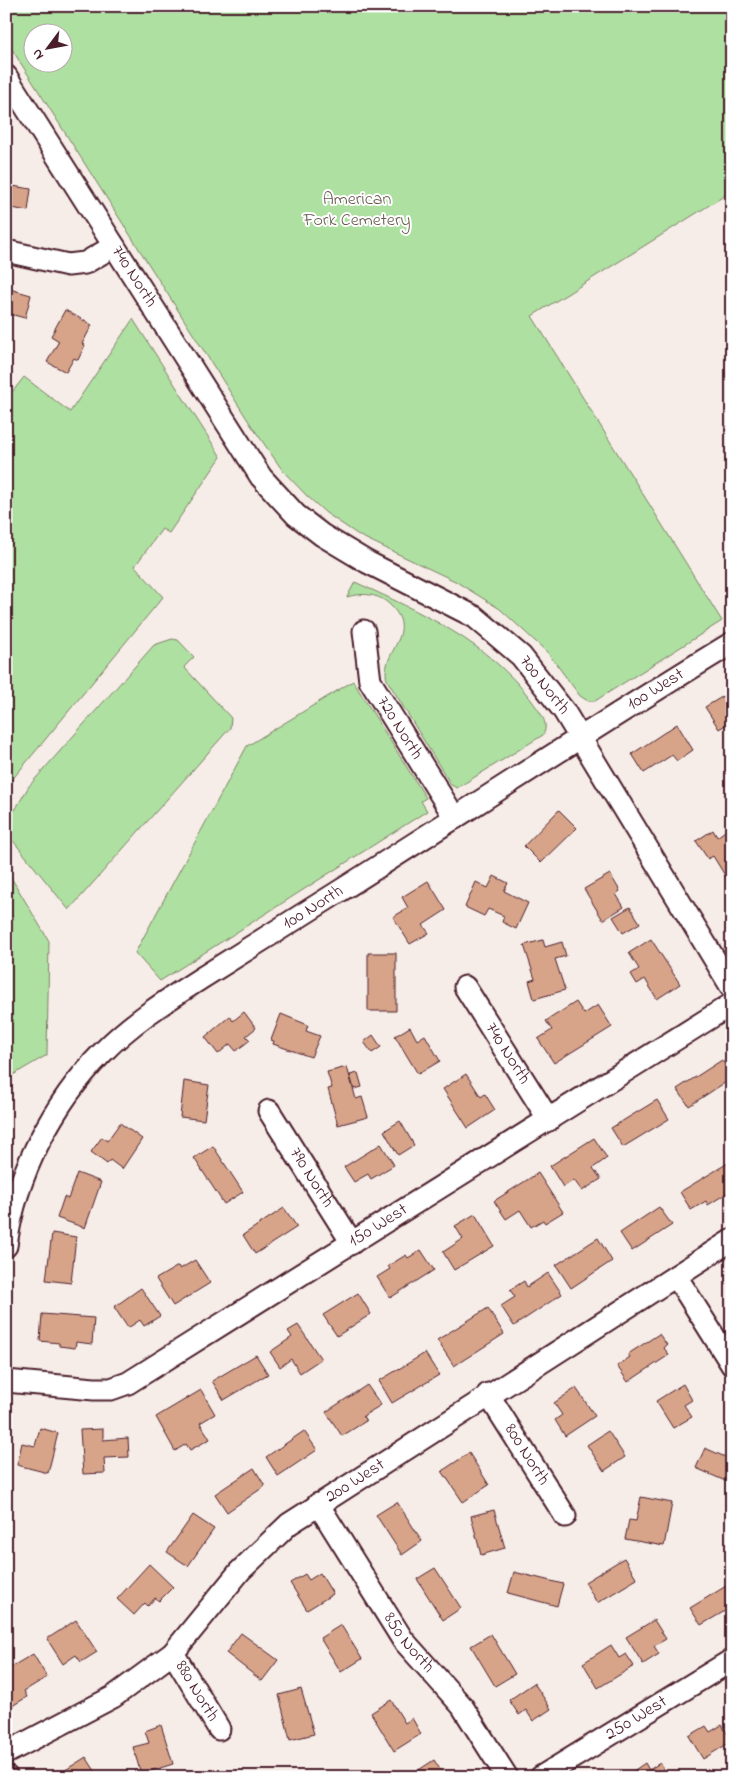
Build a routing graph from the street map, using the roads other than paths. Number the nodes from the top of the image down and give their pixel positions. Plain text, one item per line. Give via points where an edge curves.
1 (6, 76) edge
2 (114, 246) junction
3 (6, 251) edge
4 (261, 476) joint
5 (364, 631) dead end
6 (732, 642) edge
7 (580, 737) junction
8 (455, 818) junction
9 (465, 987) dead end
10 (732, 988) edge
11 (732, 1004) edge
12 (269, 1111) dead end
13 (549, 1120) junction
14 (732, 1240) edge
15 (352, 1244) junction
16 (6, 1246) edge
17 (676, 1276) junction
18 (732, 1365) edge
19 (6, 1382) edge
20 (488, 1394) junction
21 (318, 1504) junction
22 (565, 1516) dead end
23 (173, 1653) junction
24 (732, 1660) edge
25 (220, 1730) dead end
26 (6, 1752) edge
27 (507, 1777) edge
28 (541, 1777) edge

1 - 2 street, 740 North
2 - 3 street via 85,263 68,266
2 - 4 street, 740 North
4 - 7 street, 700 North via 296,514 338,546 456,606 494,631 534,670
5 - 8 street, 720 North via 370,681
6 - 7 street, 100 West
7 - 8 street, 100 North
7 - 10 street, 700 North
8 - 16 street, 100 North via 129,1028 98,1058 65,1098 34,1153 19,1190
9 - 13 street, 740 North
11 - 13 street, 150 West
12 - 15 street, 790 North
13 - 15 street, 150 West
14 - 17 street, 200 West
15 - 19 street, 150 West via 128,1383 94,1389
17 - 18 street
17 - 20 street, 200 West
20 - 21 street, 200 West
20 - 22 street, 800 North
21 - 23 street, 200 West via 258,1551
21 - 27 street, 850 North via 404,1640 462,1706
23 - 25 street, 880 North
23 - 26 street, 200 West via 114,1697
24 - 28 street, 250 West

